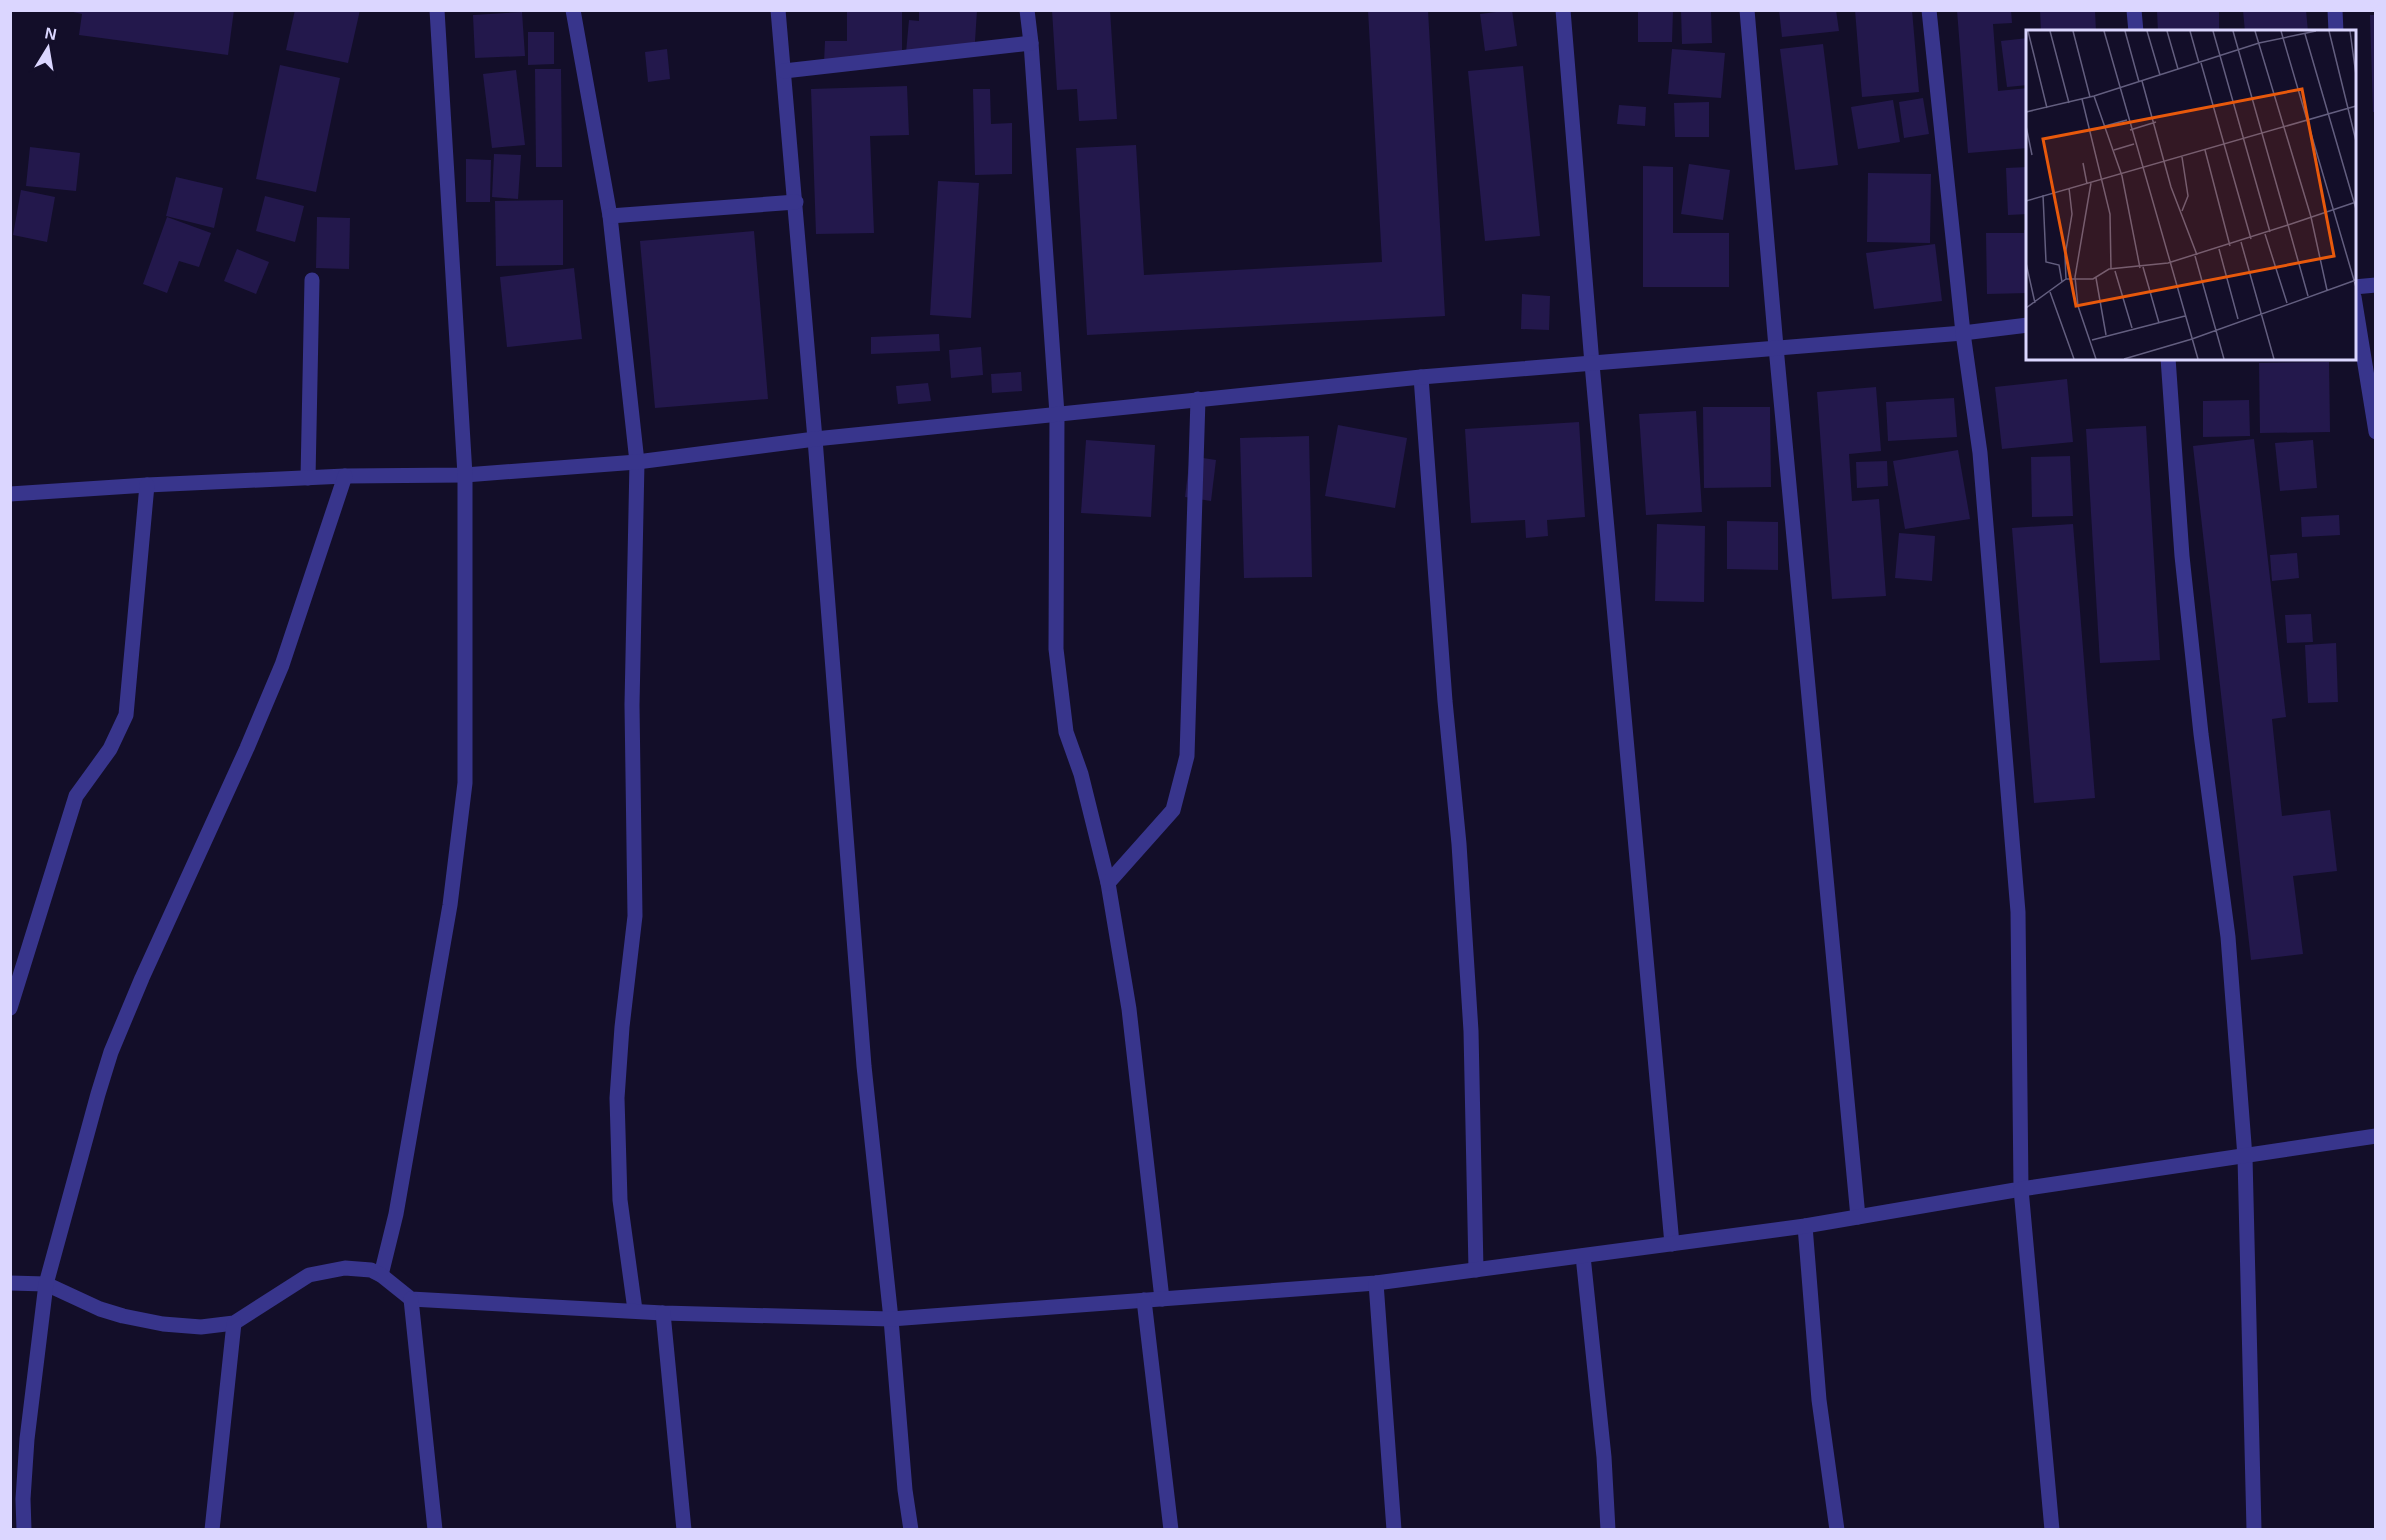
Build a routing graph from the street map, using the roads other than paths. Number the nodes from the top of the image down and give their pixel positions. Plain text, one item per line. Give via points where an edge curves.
1 (437, 10) edge
2 (573, 10) edge
3 (778, 10) edge
4 (1027, 10) edge
5 (1563, 10) edge
6 (1747, 10) edge
7 (1929, 10) edge
8 (2134, 10) edge
9 (2335, 10) edge
10 (2136, 30) edge
11 (2336, 30) edge
12 (1031, 43) junction
13 (783, 71) junction
14 (796, 202) junction
15 (610, 216) junction
16 (312, 280) dead end
17 (2376, 285) edge
18 (2356, 287) edge
19 (2356, 303) edge
20 (2026, 325) edge
21 (1963, 333) junction
22 (1776, 347) junction
23 (2168, 360) edge
24 (1592, 364) junction
25 (1421, 377) junction
26 (1198, 399) junction
27 (1057, 414) junction
28 (2376, 432) edge
29 (815, 439) junction
30 (637, 462) junction
31 (465, 475) junction
32 (345, 476) junction
33 (308, 478) junction
34 (147, 485) junction
35 (10, 494) edge
36 (1108, 883) junction
37 (10, 1008) edge
38 (2376, 1136) edge
39 (2245, 1157) junction
40 (2021, 1189) junction
41 (1858, 1217) junction
42 (1804, 1226) junction
43 (1672, 1244) junction
44 (1582, 1256) junction
45 (1476, 1270) junction
46 (381, 1275) junction
47 (10, 1283) edge
48 (1376, 1283) junction
49 (46, 1284) junction
50 (411, 1299) junction
51 (1162, 1299) junction
52 (1144, 1300) junction
53 (635, 1310) junction
54 (663, 1313) junction
55 (891, 1319) junction
56 (234, 1323) junction
57 (24, 1530) edge
58 (212, 1530) edge
59 (435, 1530) edge
60 (684, 1530) edge
61 (912, 1530) edge
62 (1171, 1530) edge
63 (1394, 1530) edge
64 (1608, 1530) edge
65 (1837, 1530) edge
66 (2052, 1530) edge
67 (2254, 1530) edge

1 - 31 street
2 - 15 street
3 - 13 street
4 - 12 street
5 - 24 street
6 - 22 street
7 - 21 street
8 - 10 street
9 - 11 street
12 - 13 street
12 - 27 street
13 - 14 street
14 - 15 street
14 - 29 street
15 - 30 street
16 - 33 street
17 - 18 street
19 - 28 street
20 - 21 street
21 - 22 street
21 - 40 street via 1980,453 2018,912
22 - 24 street
22 - 41 street
23 - 39 street via 2182,556 2228,937
24 - 25 street
24 - 43 street
25 - 26 street
25 - 45 street via 1471,1031
26 - 27 street
26 - 36 street via 1187,756 1173,810
27 - 29 street
27 - 36 street via 1056,649 1066,732 1082,774
29 - 30 street
29 - 55 street via 864,1066
30 - 31 street
30 - 53 street via 632,705 634,916 617,1098 620,1200
31 - 32 street
31 - 46 street via 465,783 450,905 396,1214
32 - 33 street
32 - 49 street via 282,665 111,1052
33 - 34 street
34 - 35 street
34 - 37 street via 126,715 110,749 76,796
36 - 51 street via 1129,1010
38 - 39 street
39 - 40 street
39 - 67 street
40 - 41 street
40 - 66 street
41 - 42 street
42 - 43 street
42 - 65 street via 1819,1400
43 - 44 street
44 - 45 street
44 - 64 street
45 - 48 street
46 - 50 street
46 - 56 street via 359,1267 309,1275
47 - 49 street
48 - 51 street
48 - 63 street
49 - 56 street via 123,1316 201,1327
49 - 57 street via 27,1439
50 - 53 street
50 - 59 street
51 - 52 street
52 - 55 street
52 - 62 street
53 - 54 street
54 - 55 street
54 - 60 street
55 - 61 street
56 - 58 street

